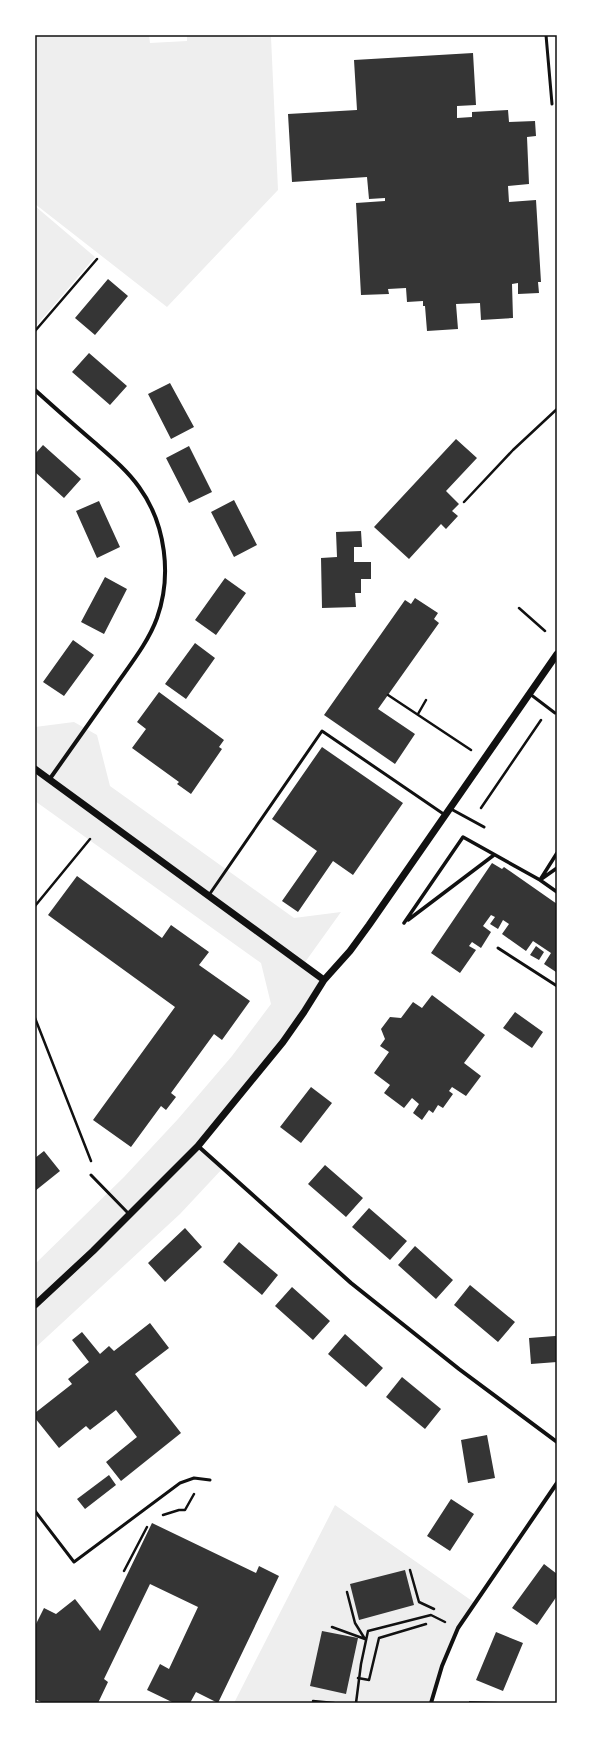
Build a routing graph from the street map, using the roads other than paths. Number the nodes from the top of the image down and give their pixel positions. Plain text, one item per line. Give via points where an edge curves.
1 (546, 35) edge
2 (552, 104) dead end
3 (35, 390) edge
4 (557, 654) edge
5 (530, 694) junction
6 (555, 713) dead end
7 (35, 769) edge
8 (49, 780) junction
9 (451, 809) junction
10 (446, 816) junction
11 (484, 827) dead end
12 (557, 853) edge
13 (494, 855) junction
14 (557, 868) edge
15 (540, 880) junction
16 (557, 892) edge
17 (209, 895) junction
18 (498, 948) dead end
19 (324, 980) junction
20 (557, 986) edge
21 (198, 1146) junction
22 (91, 1175) dead end
23 (130, 1215) junction
24 (35, 1305) edge
25 (557, 1442) edge
26 (210, 1480) dead end
27 (557, 1483) edge
28 (35, 1511) edge
29 (431, 1703) edge

1 - 2 lane
3 - 8 street via 120,465 140,488 155,514 165,568 161,602 149,634
4 - 5 street
5 - 6 lane
5 - 9 street
7 - 8 street
8 - 17 street
9 - 10 street
9 - 11 lane
10 - 17 lane via 322,731
10 - 19 street via 362,936
12 - 15 street
13 - 13 street via 434,900 404,923 463,837
13 - 15 street
14 - 15 street
15 - 16 street
17 - 19 street
18 - 20 lane
19 - 21 street via 289,1034
21 - 23 street
21 - 25 street via 351,1283 459,1369
22 - 23 lane
23 - 24 street
26 - 28 lane via 188,1480 180,1483 74,1562
27 - 29 street via 458,1628 442,1666

